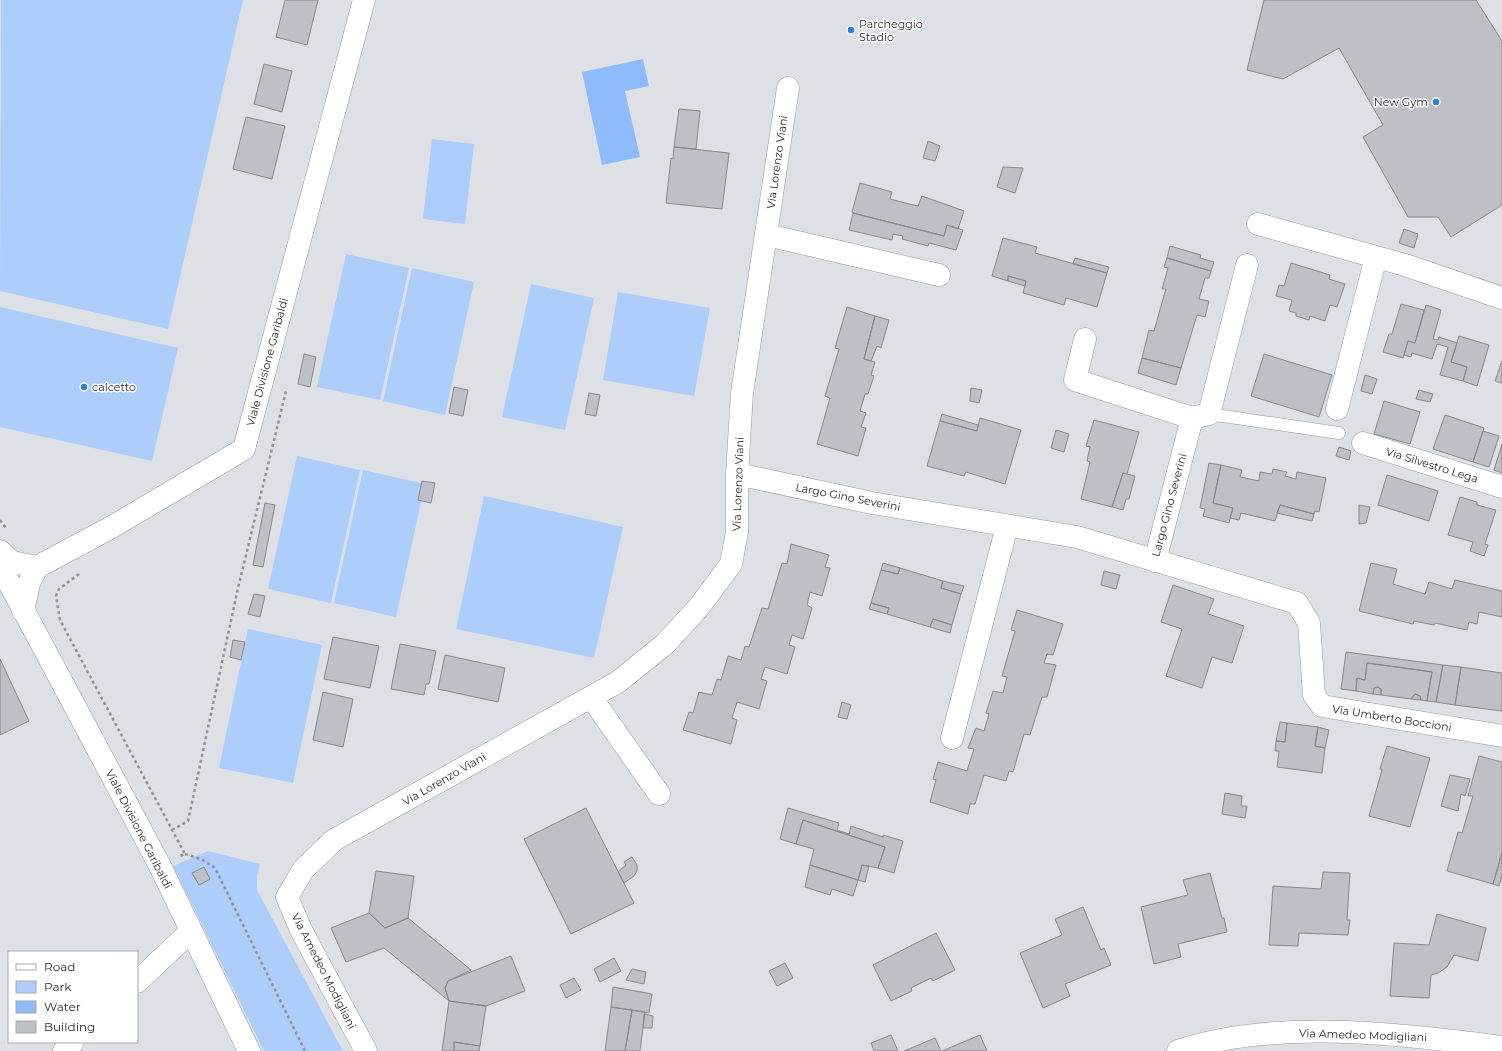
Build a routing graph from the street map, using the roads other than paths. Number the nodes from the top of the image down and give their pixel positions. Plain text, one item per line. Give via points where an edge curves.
1 (364, 0) edge
2 (788, 88) dead end
3 (1258, 224) dead end
4 (767, 235) junction
5 (1376, 257) junction
6 (1248, 265) dead end
7 (939, 275) dead end
8 (1502, 298) edge
9 (1085, 339) dead end
10 (1337, 409) dead end
11 (1200, 416) junction
12 (1339, 433) dead end
13 (1363, 443) dead end
14 (737, 474) junction
15 (1502, 487) edge
16 (1007, 526) junction
17 (5, 542) edge
18 (1155, 561) junction
19 (37, 567) junction
20 (5, 575) edge
21 (23, 611) junction
22 (591, 697) junction
23 (1502, 736) edge
24 (952, 738) dead end
25 (659, 794) dead end
26 (303, 870) joint
27 (190, 932) junction
28 (138, 981) edge
29 (73, 1043) edge
30 (1502, 1048) edge
31 (64, 1051) edge
32 (249, 1051) edge
33 (366, 1051) edge
34 (1178, 1051) edge

1 - 19 street, Viale Divisione Garibaldi via 244,449 110,528
2 - 4 street, Via Lorenzo Viani
3 - 5 street
4 - 7 street
4 - 14 street, Via Lorenzo Viani via 742,393
5 - 8 street
5 - 10 street
6 - 11 street, Largo Gino Severini
9 - 11 street via 1075,380
11 - 12 lane
11 - 18 street, Largo Gino Severini
13 - 15 street, Via Silvestro Lega
14 - 16 street, Largo Gino Severini via 872,503
14 - 22 street, Via Lorenzo Viani via 737,532 731,564 699,607 665,644 618,682
16 - 18 street, Largo Gino Severini via 1077,537
16 - 24 street
17 - 19 street via 12,562
18 - 23 street, Via Umberto Boccioni via 1297,603 1309,623 1314,696 1322,706
19 - 21 street via 28,583
20 - 21 street, Viale Divisione Garibaldi
21 - 27 street, Viale Divisione Garibaldi via 160,866
22 - 25 street
22 - 26 street, Via Lorenzo Viani via 334,840
26 - 33 street, Via Amedeo Modigliani via 287,897 301,930
27 - 28 street
27 - 32 street, Viale Divisione Garibaldi
29 - 31 street
30 - 34 street, Via Amedeo Modigliani via 1421,1036 1308,1032 1250,1036 1196,1045

